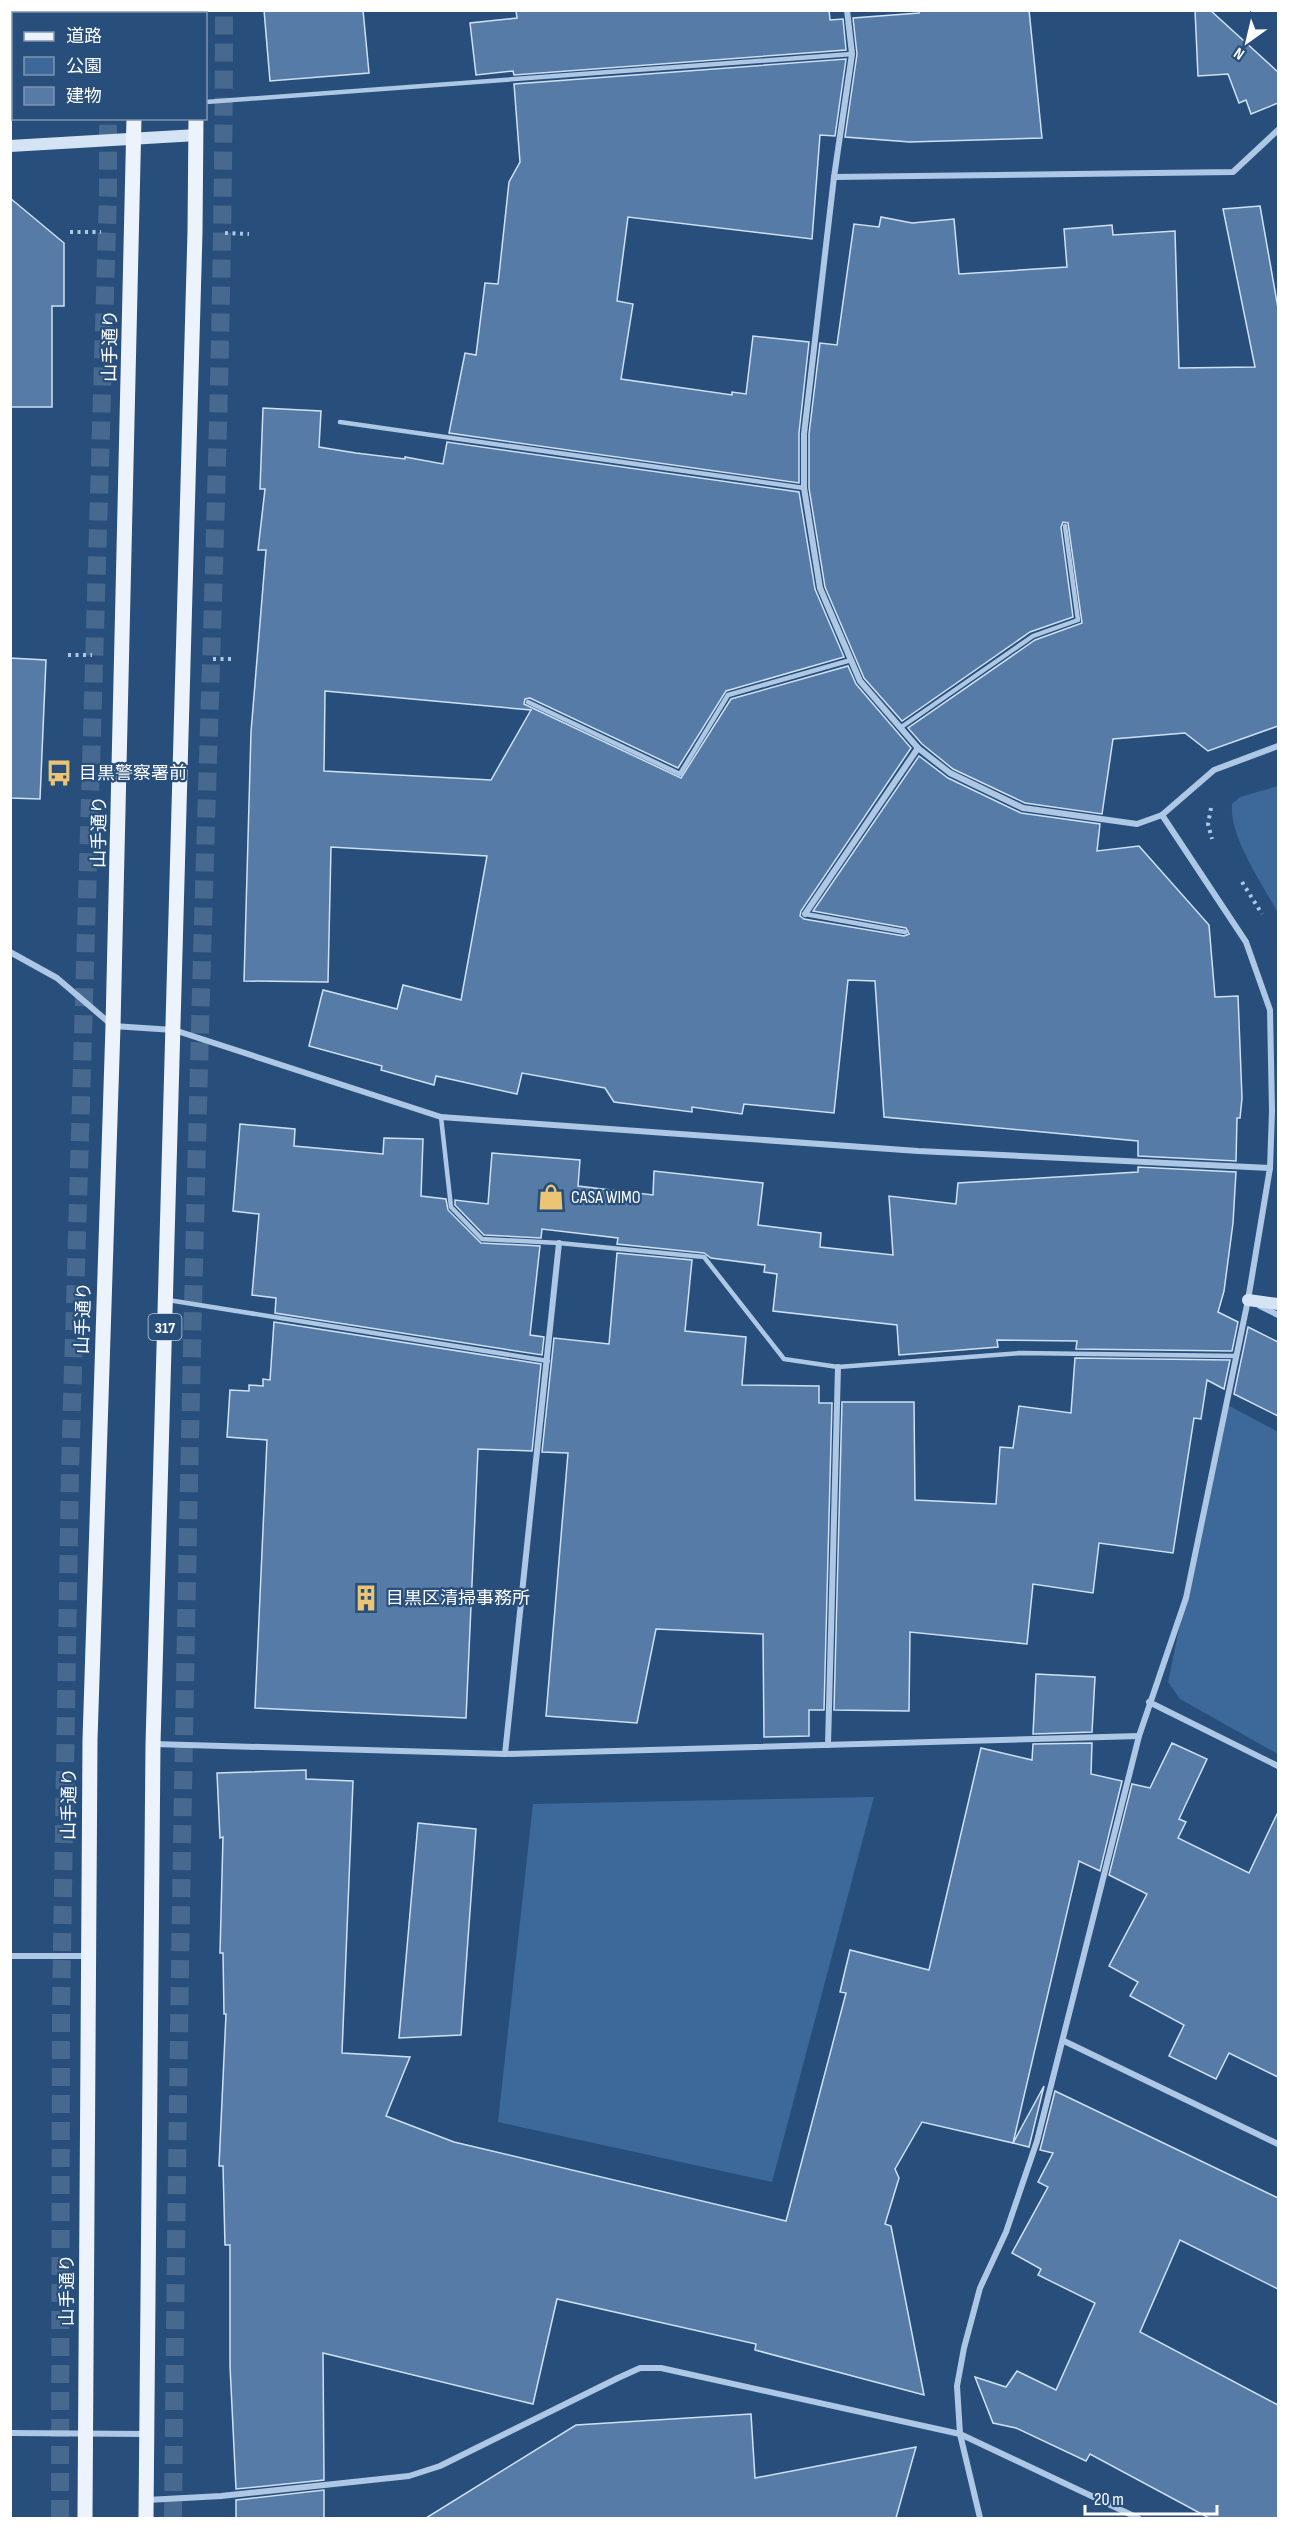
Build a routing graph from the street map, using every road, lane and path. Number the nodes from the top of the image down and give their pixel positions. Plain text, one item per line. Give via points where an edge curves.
1 (847, 10) edge
2 (852, 54) junction
3 (207, 102) edge
4 (134, 120) edge
5 (196, 120) edge
6 (1278, 130) edge
7 (197, 135) junction
8 (134, 137) junction
9 (10, 146) edge
10 (834, 177) junction
11 (340, 422) dead end
12 (804, 488) junction
13 (1065, 526) dead end
14 (851, 660) junction
15 (528, 702) dead end
16 (900, 728) junction
17 (1278, 746) edge
18 (918, 748) junction
19 (1212, 804) dead end
20 (1162, 815) junction
21 (1217, 847) dead end
22 (1240, 880) dead end
23 (805, 914) joint
24 (1264, 917) dead end
25 (905, 932) dead end
26 (10, 952) edge
27 (113, 1026) junction
28 (174, 1030) junction
29 (1275, 1056) edge
30 (441, 1117) junction
31 (1269, 1168) junction
32 (559, 1242) junction
33 (165, 1299) junction
34 (1248, 1300) junction
35 (1278, 1304) edge
36 (1278, 1316) edge
37 (1237, 1356) junction
38 (548, 1361) junction
39 (838, 1367) junction
40 (1149, 1702) junction
41 (1139, 1736) junction
42 (153, 1744) junction
43 (828, 1745) junction
44 (505, 1754) junction
45 (1278, 1766) edge
46 (10, 1956) edge
47 (87, 1956) junction
48 (1064, 2041) junction
49 (1278, 2144) edge
50 (10, 2433) edge
51 (85, 2433) junction
52 (147, 2434) junction
53 (960, 2434) junction
54 (147, 2500) junction
55 (85, 2518) edge
56 (146, 2518) edge
57 (980, 2518) edge
58 (1138, 2518) edge

1 - 2 street
2 - 3 lane
2 - 10 street
4 - 8 main road, 山手通り
5 - 7 main road, 317
6 - 10 street via 1233,172
7 - 8 street
7 - 28 main road, 317
8 - 9 street
8 - 27 main road, 山手通り
10 - 12 street via 804,434
11 - 12 lane
12 - 14 street via 820,588
13 - 16 lane via 1078,620 1033,636
14 - 15 lane via 728,695 681,774
14 - 16 street via 860,681
16 - 18 street
17 - 20 street via 1214,770
18 - 20 street via 950,773 1023,808 1137,824
18 - 23 street
19 - 21 path via 1208,824
20 - 29 street via 1246,942 1270,1010
22 - 24 path
23 - 25 lane
26 - 27 street via 57,978
27 - 28 street
27 - 47 main road, 山手通り via 96,1492
28 - 30 street
28 - 33 main road, 317
29 - 31 street
30 - 31 street via 918,1151
30 - 32 lane via 451,1207 482,1239
31 - 34 street
32 - 38 street
32 - 39 lane via 704,1257 784,1359
33 - 38 lane
33 - 42 main road, 317
34 - 35 street
34 - 36 street
34 - 37 street
37 - 39 lane via 1020,1353
37 - 40 street via 1186,1598
38 - 44 street
39 - 43 street
40 - 41 street
40 - 45 street
41 - 43 street
41 - 48 street
42 - 44 street
42 - 52 main road, 317
43 - 44 street
46 - 47 street
47 - 51 main road, 山手通り
48 - 49 street
48 - 53 street via 1006,2232 980,2288 957,2386
50 - 51 street
51 - 52 street
51 - 55 main road, 山手通り
52 - 54 main road, 317
53 - 54 street via 661,2368 640,2368 440,2466 409,2476
53 - 57 street
53 - 58 street
54 - 56 main road, 317

